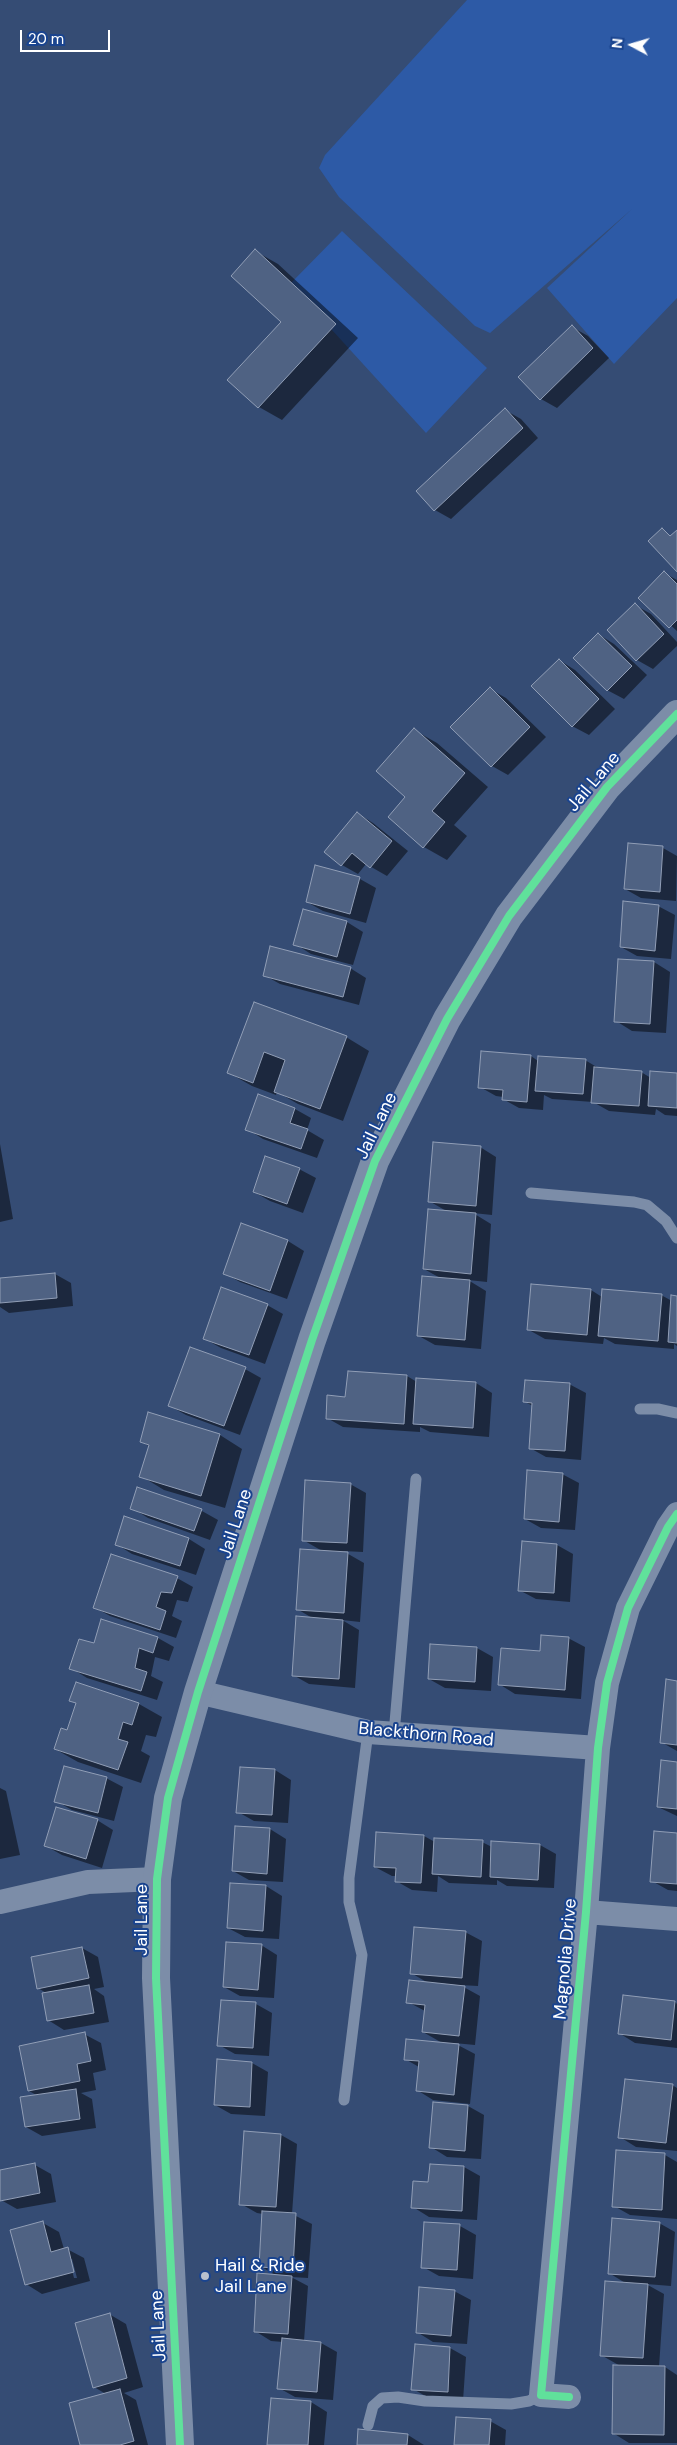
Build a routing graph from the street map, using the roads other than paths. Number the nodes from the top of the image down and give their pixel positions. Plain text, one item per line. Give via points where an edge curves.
1 (677, 714) edge
2 (531, 1193) dead end
3 (677, 1238) edge
4 (640, 1408) dead end
5 (677, 1413) edge
6 (416, 1479) dead end
7 (677, 1514) edge
8 (198, 1692) junction
9 (368, 1732) junction
10 (394, 1734) junction
11 (598, 1748) junction
12 (157, 1879) junction
13 (0, 1902) edge
14 (586, 1912) junction
15 (677, 1919) edge
16 (344, 2100) dead end
17 (541, 2395) junction
18 (568, 2397) dead end
19 (368, 2425) dead end
20 (180, 2445) edge

1 - 8 street, Jail Lane via 607,787 509,916 447,1019 375,1162 312,1340
2 - 3 lane via 647,1205 666,1221
4 - 5 lane
6 - 10 lane
7 - 11 street, Magnolia Drive via 628,1608 607,1683
8 - 9 street, Blackthorn Road
8 - 12 street, Jail Lane via 168,1798
9 - 10 street, Blackthorn Road
9 - 16 lane via 349,1878 349,1902 362,1955
10 - 11 street, Blackthorn Road
11 - 14 street, Magnolia Drive
12 - 13 street via 88,1882
12 - 20 street, Jail Lane via 156,1978
14 - 15 street
14 - 17 street, Magnolia Drive
17 - 18 street
17 - 19 lane via 511,2404 382,2398 372,2406

